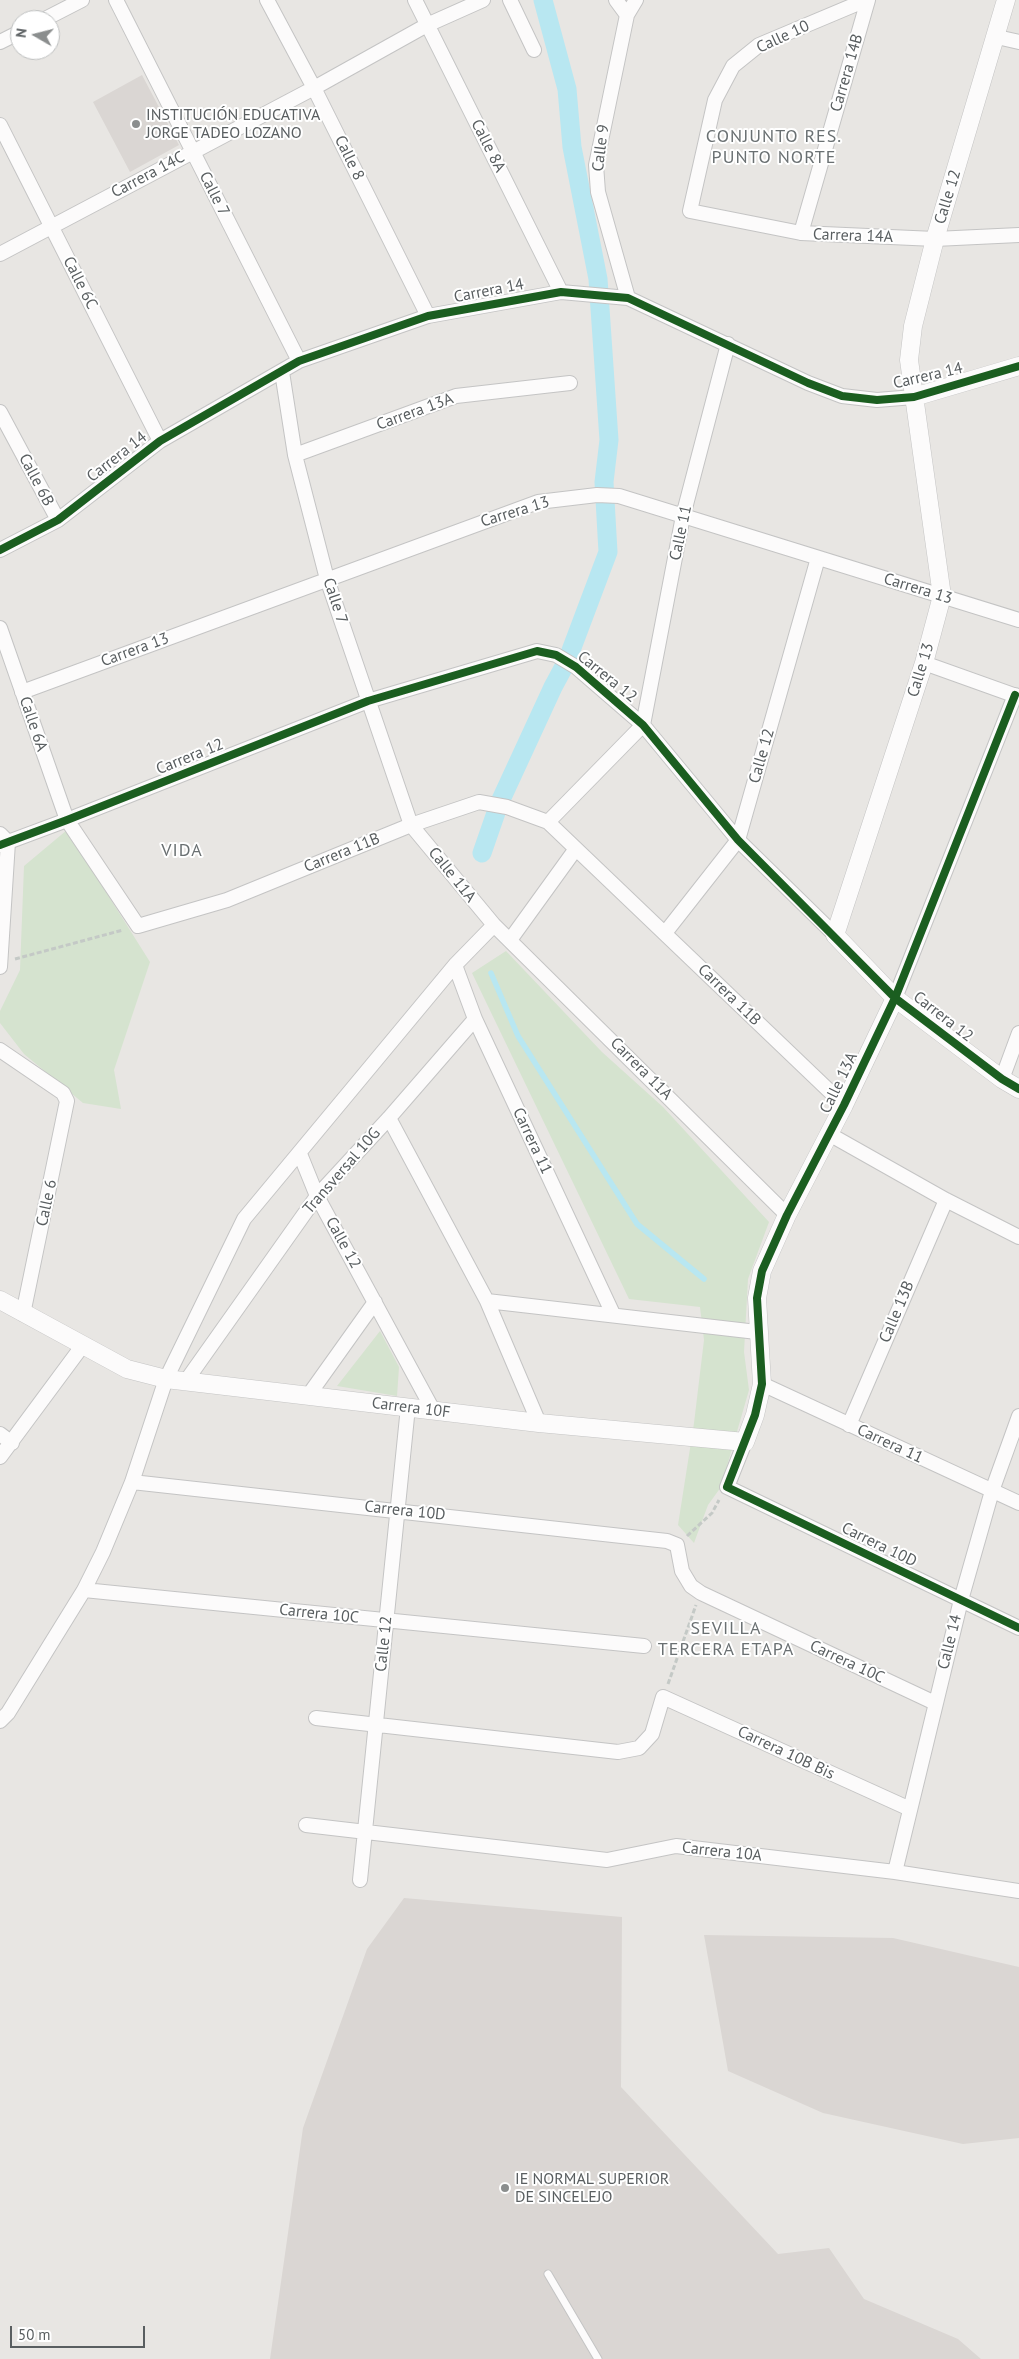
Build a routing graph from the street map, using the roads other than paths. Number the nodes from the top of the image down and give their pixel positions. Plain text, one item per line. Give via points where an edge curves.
1 (82, 0) edge
2 (116, 0) edge
3 (268, 0) edge
4 (415, 0) edge
5 (483, 0) edge
6 (510, 0) edge
7 (616, 0) edge
8 (636, 0) edge
9 (867, 0) edge
10 (1006, 0) edge
11 (60, 11) edge
12 (627, 15) junction
13 (427, 25) junction
14 (997, 37) junction
15 (1019, 42) edge
16 (534, 50) dead end
17 (314, 88) junction
18 (0, 126) edge
19 (192, 152) junction
20 (690, 211) joint
21 (52, 228) junction
22 (802, 233) junction
23 (1019, 235) edge
24 (935, 239) junction
25 (0, 254) edge
26 (561, 292) junction
27 (628, 298) junction
28 (428, 316) junction
29 (728, 344) junction
30 (299, 361) junction
31 (1019, 366) edge
32 (282, 372) junction
33 (570, 383) dead end
34 (914, 396) junction
35 (0, 412) edge
36 (160, 441) junction
37 (295, 455) junction
38 (683, 516) junction
39 (58, 520) junction
40 (0, 550) edge
41 (818, 558) junction
42 (327, 579) junction
43 (942, 596) junction
44 (1019, 620) edge
45 (0, 628) edge
46 (924, 663) junction
47 (22, 692) junction
48 (1017, 696) edge
49 (368, 701) junction
50 (643, 725) junction
51 (67, 820) junction
52 (548, 822) junction
53 (411, 825) junction
54 (2, 840) edge
55 (738, 840) junction
56 (575, 850) junction
57 (494, 925) junction
58 (665, 934) junction
59 (835, 935) junction
60 (510, 940) junction
61 (0, 964) edge
62 (455, 965) junction
63 (896, 998) junction
64 (475, 1019) junction
65 (1019, 1033) edge
66 (0, 1050) edge
67 (1002, 1080) junction
68 (1019, 1090) edge
69 (844, 1105) junction
70 (389, 1118) junction
71 (829, 1134) junction
72 (300, 1154) junction
73 (317, 1196) junction
74 (946, 1200) junction
75 (787, 1214) junction
76 (1019, 1237) edge
77 (0, 1300) edge
78 (487, 1301) junction
79 (375, 1302) junction
80 (23, 1314) junction
81 (613, 1314) junction
82 (757, 1332) junction
83 (83, 1345) junction
84 (166, 1379) junction
85 (186, 1381) junction
86 (762, 1384) junction
87 (308, 1396) junction
88 (408, 1407) junction
89 (433, 1410) junction
90 (1019, 1416) edge
91 (540, 1423) junction
92 (849, 1425) junction
93 (0, 1434) edge
94 (12, 1442) junction
95 (745, 1442) junction
96 (0, 1457) edge
97 (132, 1482) junction
98 (727, 1487) joint
99 (992, 1491) junction
100 (1019, 1503) edge
101 (398, 1510) junction
102 (677, 1545) joint
103 (84, 1590) junction
104 (961, 1600) junction
105 (386, 1621) junction
106 (1019, 1628) edge
107 (644, 1646) dead end
108 (935, 1703) junction
109 (316, 1718) dead end
110 (0, 1721) edge
111 (376, 1725) junction
112 (910, 1809) junction
113 (306, 1826) dead end
114 (364, 1832) junction
115 (895, 1872) junction
116 (360, 1880) dead end
117 (1019, 1891) edge
118 (548, 2274) dead end
119 (598, 2359) edge

1 - 11 street
2 - 19 street, Calle 7
3 - 17 street, Calle 8
4 - 13 street, Calle 8A
5 - 13 street, Carrera 14C
6 - 16 street
7 - 12 street
8 - 12 street
9 - 20 street, Calle 10 via 759,45 732,66 716,100
9 - 22 street, Carrera 14B
10 - 14 street, Calle 12
12 - 27 street, Calle 9 via 596,165 600,201
13 - 17 street, Carrera 14C
13 - 26 street, Calle 8A
14 - 15 street
14 - 24 street, Calle 12
17 - 19 street, Carrera 14C
17 - 28 street, Calle 8
18 - 21 street, Calle 6C
19 - 21 street, Carrera 14C
19 - 30 street, Calle 7
20 - 22 street, Carrera 14A
21 - 25 street, Carrera 14C
21 - 36 street, Calle 6C
22 - 24 street, Carrera 14A
23 - 24 street, Carrera 14A
24 - 34 street, Calle 12 via 913,326 910,360
26 - 27 street, Carrera 14
26 - 28 street, Carrera 14
27 - 29 street, Carrera 14
28 - 30 street, Carrera 14
29 - 34 street, Carrera 14 via 842,396 877,400
29 - 38 street, Calle 11
30 - 32 street, Carrera 14
31 - 34 street, Carrera 14
32 - 36 street, Carrera 14
32 - 37 street, Calle 7
33 - 37 street, Carrera 13A via 456,396
34 - 43 street, Calle 13
35 - 39 street, Calle 6B
36 - 39 street, Carrera 14
37 - 42 street, Calle 7
38 - 41 street, Carrera 13
38 - 42 street, Carrera 13 via 619,496 597,494 538,502
38 - 50 street, Calle 11
39 - 40 street, Carrera 14
41 - 43 street, Carrera 13
41 - 55 street, Calle 12
42 - 47 street, Carrera 13
42 - 49 street, Calle 7
43 - 44 street, Carrera 13
43 - 46 street, Calle 13
45 - 47 street, Calle 6A
46 - 48 street
46 - 59 street, Calle 13
47 - 51 street, Calle 6A
48 - 63 street, Calle 13A
49 - 50 street, Carrera 12 via 537,651 556,655 576,667
49 - 51 street, Carrera 12
49 - 53 street, Calle 7
50 - 52 street
50 - 55 street, Carrera 12
51 - 53 street, Carrera 11B via 138,926 227,900
51 - 54 street, Carrera 12
52 - 53 street, Carrera 11B via 507,807 479,802
52 - 56 street, Carrera 11B
53 - 57 street, Calle 11A
54 - 61 street
55 - 58 street, Calle 12
55 - 59 street, Carrera 12
56 - 58 street, Carrera 11B
56 - 60 street
57 - 60 street, Carrera 11A
57 - 62 street
58 - 69 street, Carrera 11B
59 - 63 street, Carrera 12
60 - 75 street, Carrera 11A
62 - 64 street, Carrera 11
62 - 72 street
63 - 67 street, Carrera 12
63 - 69 street, Calle 13A
64 - 70 street, Transversal 10G
64 - 81 street, Carrera 11
65 - 67 street
66 - 80 street, Calle 6 via 63,1093 67,1101
67 - 68 street, Carrera 12
69 - 71 street, Calle 13A
70 - 73 street, Transversal 10G
70 - 78 street
71 - 74 street
71 - 75 street, Calle 13A
72 - 73 street, Calle 12
72 - 84 street via 244,1219
73 - 79 street, Calle 12
73 - 85 street, Transversal 10G
74 - 76 street
74 - 92 street, Calle 13B
75 - 82 street, Calle 13A via 762,1272 757,1298
77 - 80 street
78 - 81 street
78 - 91 street
79 - 87 street
79 - 89 street, Calle 12
80 - 83 street
81 - 82 street
82 - 86 street, Calle 13A
83 - 84 street, Carrera 10F via 127,1369
83 - 94 street
84 - 85 street, Carrera 10F
84 - 97 street
85 - 87 street, Carrera 10F
86 - 92 street, Carrera 11
86 - 95 street, Calle 13A
87 - 88 street, Carrera 10F
88 - 89 street, Carrera 10F
88 - 101 street, Calle 12
89 - 91 street, Carrera 10F
90 - 99 street, Calle 14
91 - 95 street, Carrera 10F
92 - 99 street, Carrera 11
93 - 94 street
94 - 96 street
95 - 98 street, Calle 13A
97 - 101 street, Carrera 10D
97 - 103 street
98 - 104 street, Carrera 10D
99 - 100 street, Carrera 11
99 - 104 street, Calle 14
101 - 102 street, Carrera 10D via 667,1541
101 - 105 street, Calle 12
102 - 108 street, Carrera 10C via 682,1571 691,1586 701,1593
103 - 105 street, Carrera 10C
103 - 110 street
104 - 106 street, Carrera 10D
104 - 108 street, Calle 14
105 - 107 street, Carrera 10C
105 - 111 street, Calle 12
108 - 112 street, Calle 14
109 - 111 street
111 - 112 street, Carrera 10B Bis via 618,1752 639,1748 652,1734 663,1696
111 - 114 street, Calle 12
112 - 115 street, Calle 14
113 - 114 street, Carrera 10A
114 - 115 street, Carrera 10A via 607,1860 676,1846
114 - 116 street, Calle 12
115 - 117 street, Carrera 10A
118 - 119 lane

